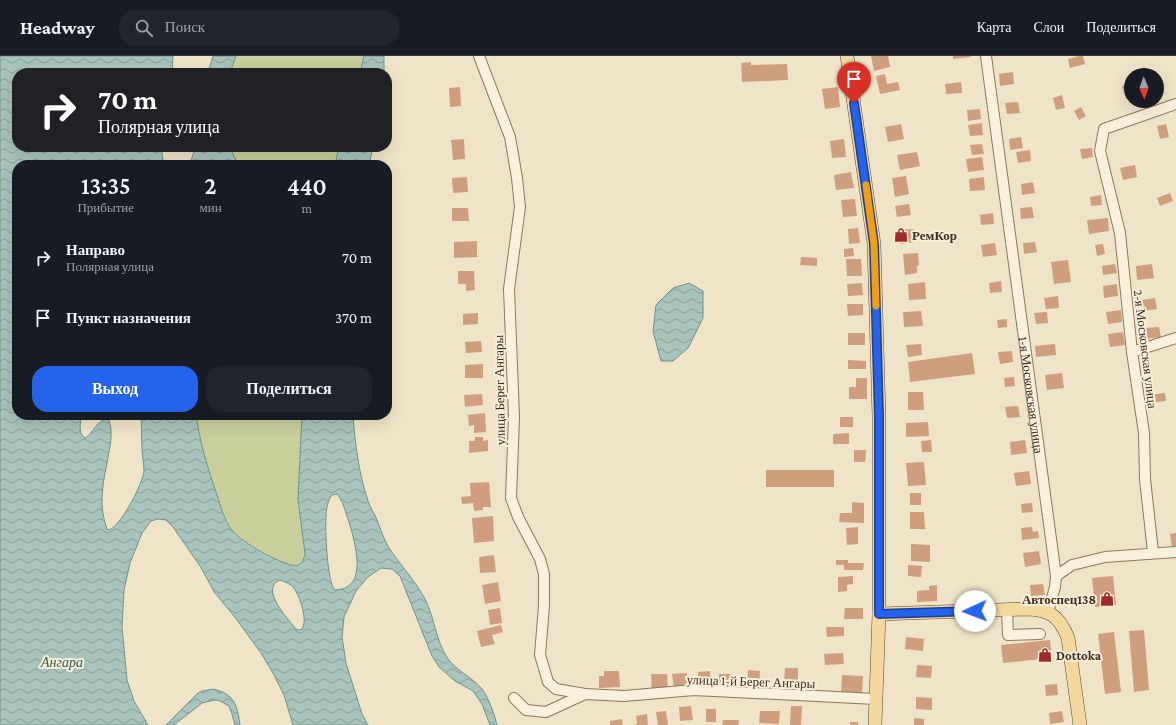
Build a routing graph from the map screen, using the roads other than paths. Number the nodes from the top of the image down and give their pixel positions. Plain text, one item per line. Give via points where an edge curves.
1 (479, 56) edge
2 (847, 56) edge
3 (986, 56) edge
4 (1176, 104) edge
5 (1176, 338) edge
6 (1132, 352) junction
7 (1153, 552) junction
8 (1176, 552) edge
9 (1056, 576) junction
10 (1006, 610) junction
11 (1048, 612) junction
12 (879, 614) junction
13 (1040, 634) dead end
14 (585, 694) junction
15 (514, 698) dead end
16 (876, 699) junction
17 (875, 725) edge
18 (1080, 725) edge

1 - 14 street, улица Берег Ангары via 510,137 518,178 520,207 509,289 514,417 511,498 540,559 544,574 540,655 548,682 556,690
2 - 12 main road via 874,244 879,416
3 - 9 street, 1-я Московская улица
4 - 6 street, 2-я Московская улица via 1104,129 1100,151 1120,233
5 - 6 street
6 - 7 street, 2-я Московская улица via 1144,433 1145,479
7 - 8 street
7 - 9 street via 1105,557 1072,565
9 - 11 street, 1-я Московская улица
10 - 11 main road via 1035,609
10 - 12 main road
10 - 13 street via 1008,635
11 - 18 main road via 1063,626 1068,638
12 - 16 main road
14 - 15 street, улица 1-й Берег Ангары via 546,712 526,710
14 - 16 street, улица 1-й Берег Ангары via 624,696 694,690
16 - 17 main road

